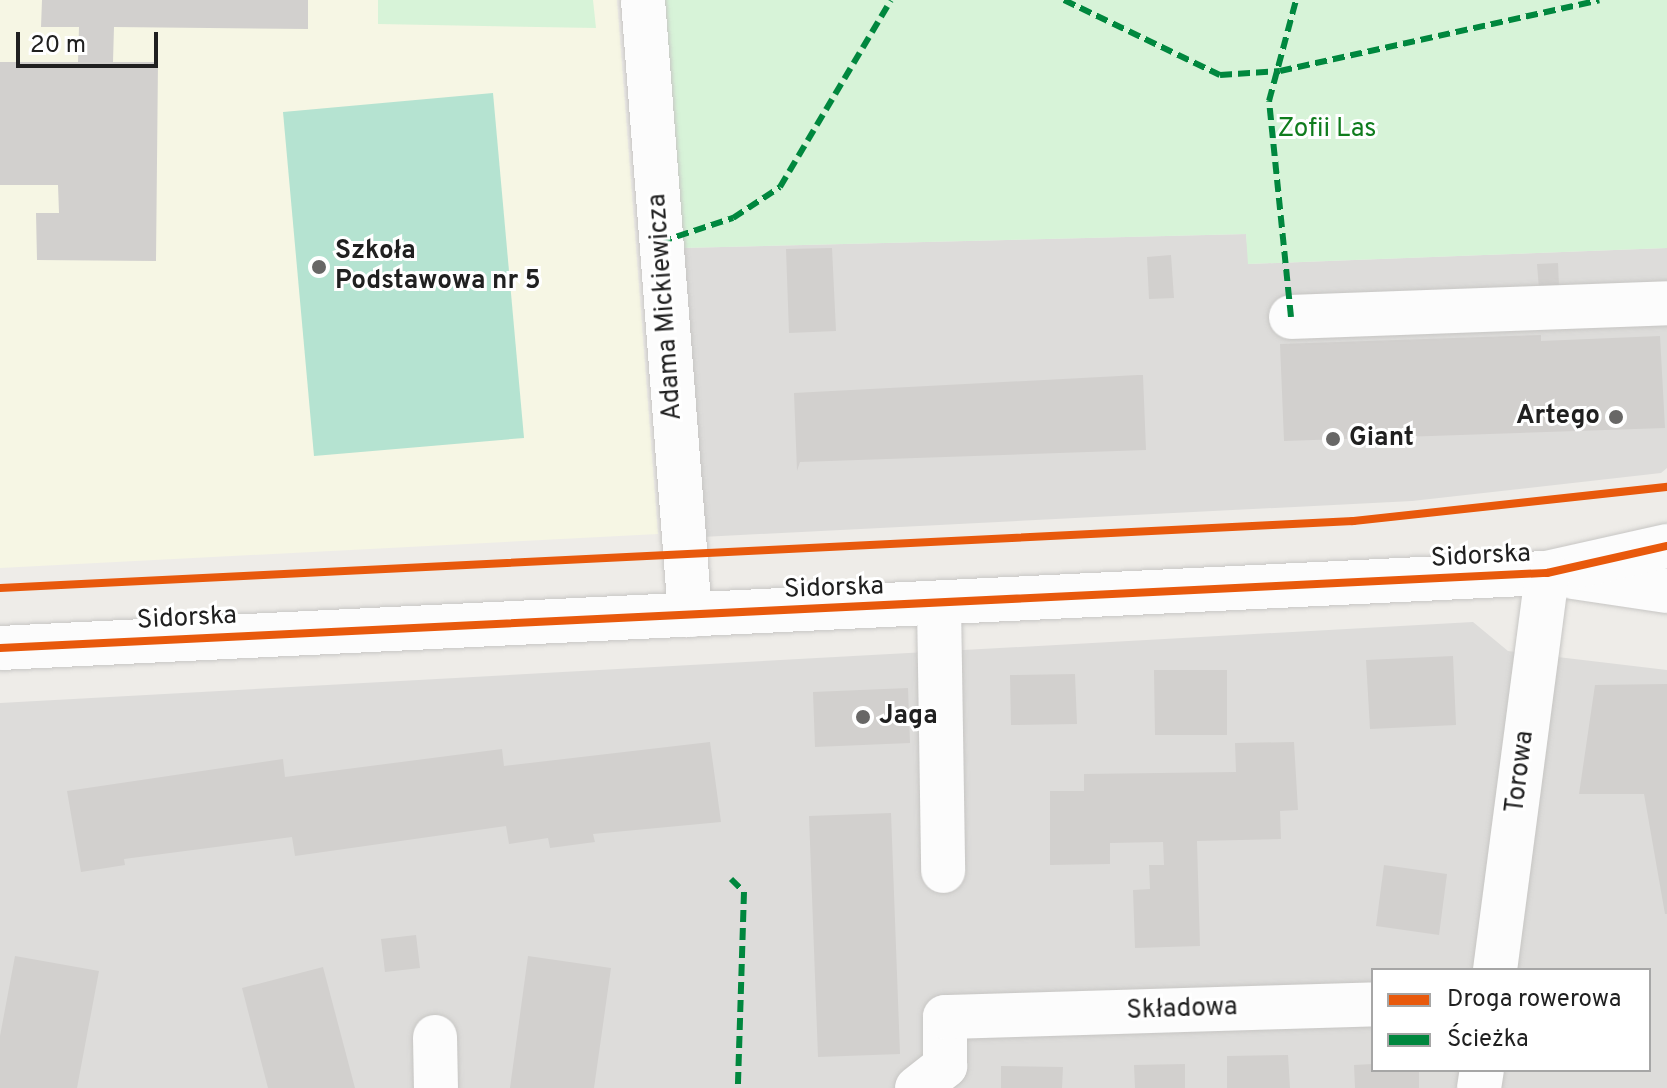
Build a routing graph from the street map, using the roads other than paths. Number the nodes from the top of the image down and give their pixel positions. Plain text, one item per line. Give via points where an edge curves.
1 (643, 0) edge
2 (1667, 303) edge
3 (1291, 317) dead end
4 (1667, 546) edge
5 (1547, 573) junction
6 (1667, 591) edge
7 (939, 604) junction
8 (690, 615) junction
9 (0, 648) edge
10 (943, 871) dead end
11 (1495, 968) edge
12 (1371, 1004) edge
13 (435, 1037) dead end
14 (436, 1088) edge
15 (917, 1088) edge

1 - 8 street, Adama Mickiewicza
2 - 3 street
4 - 5 street, Sidorska
5 - 6 street, Sidorska
5 - 7 street, Sidorska
5 - 11 street, Torowa
7 - 8 street, Sidorska
7 - 10 street
8 - 9 street, Sidorska
12 - 15 street, Składowa via 945,1017 945,1066
13 - 14 street

